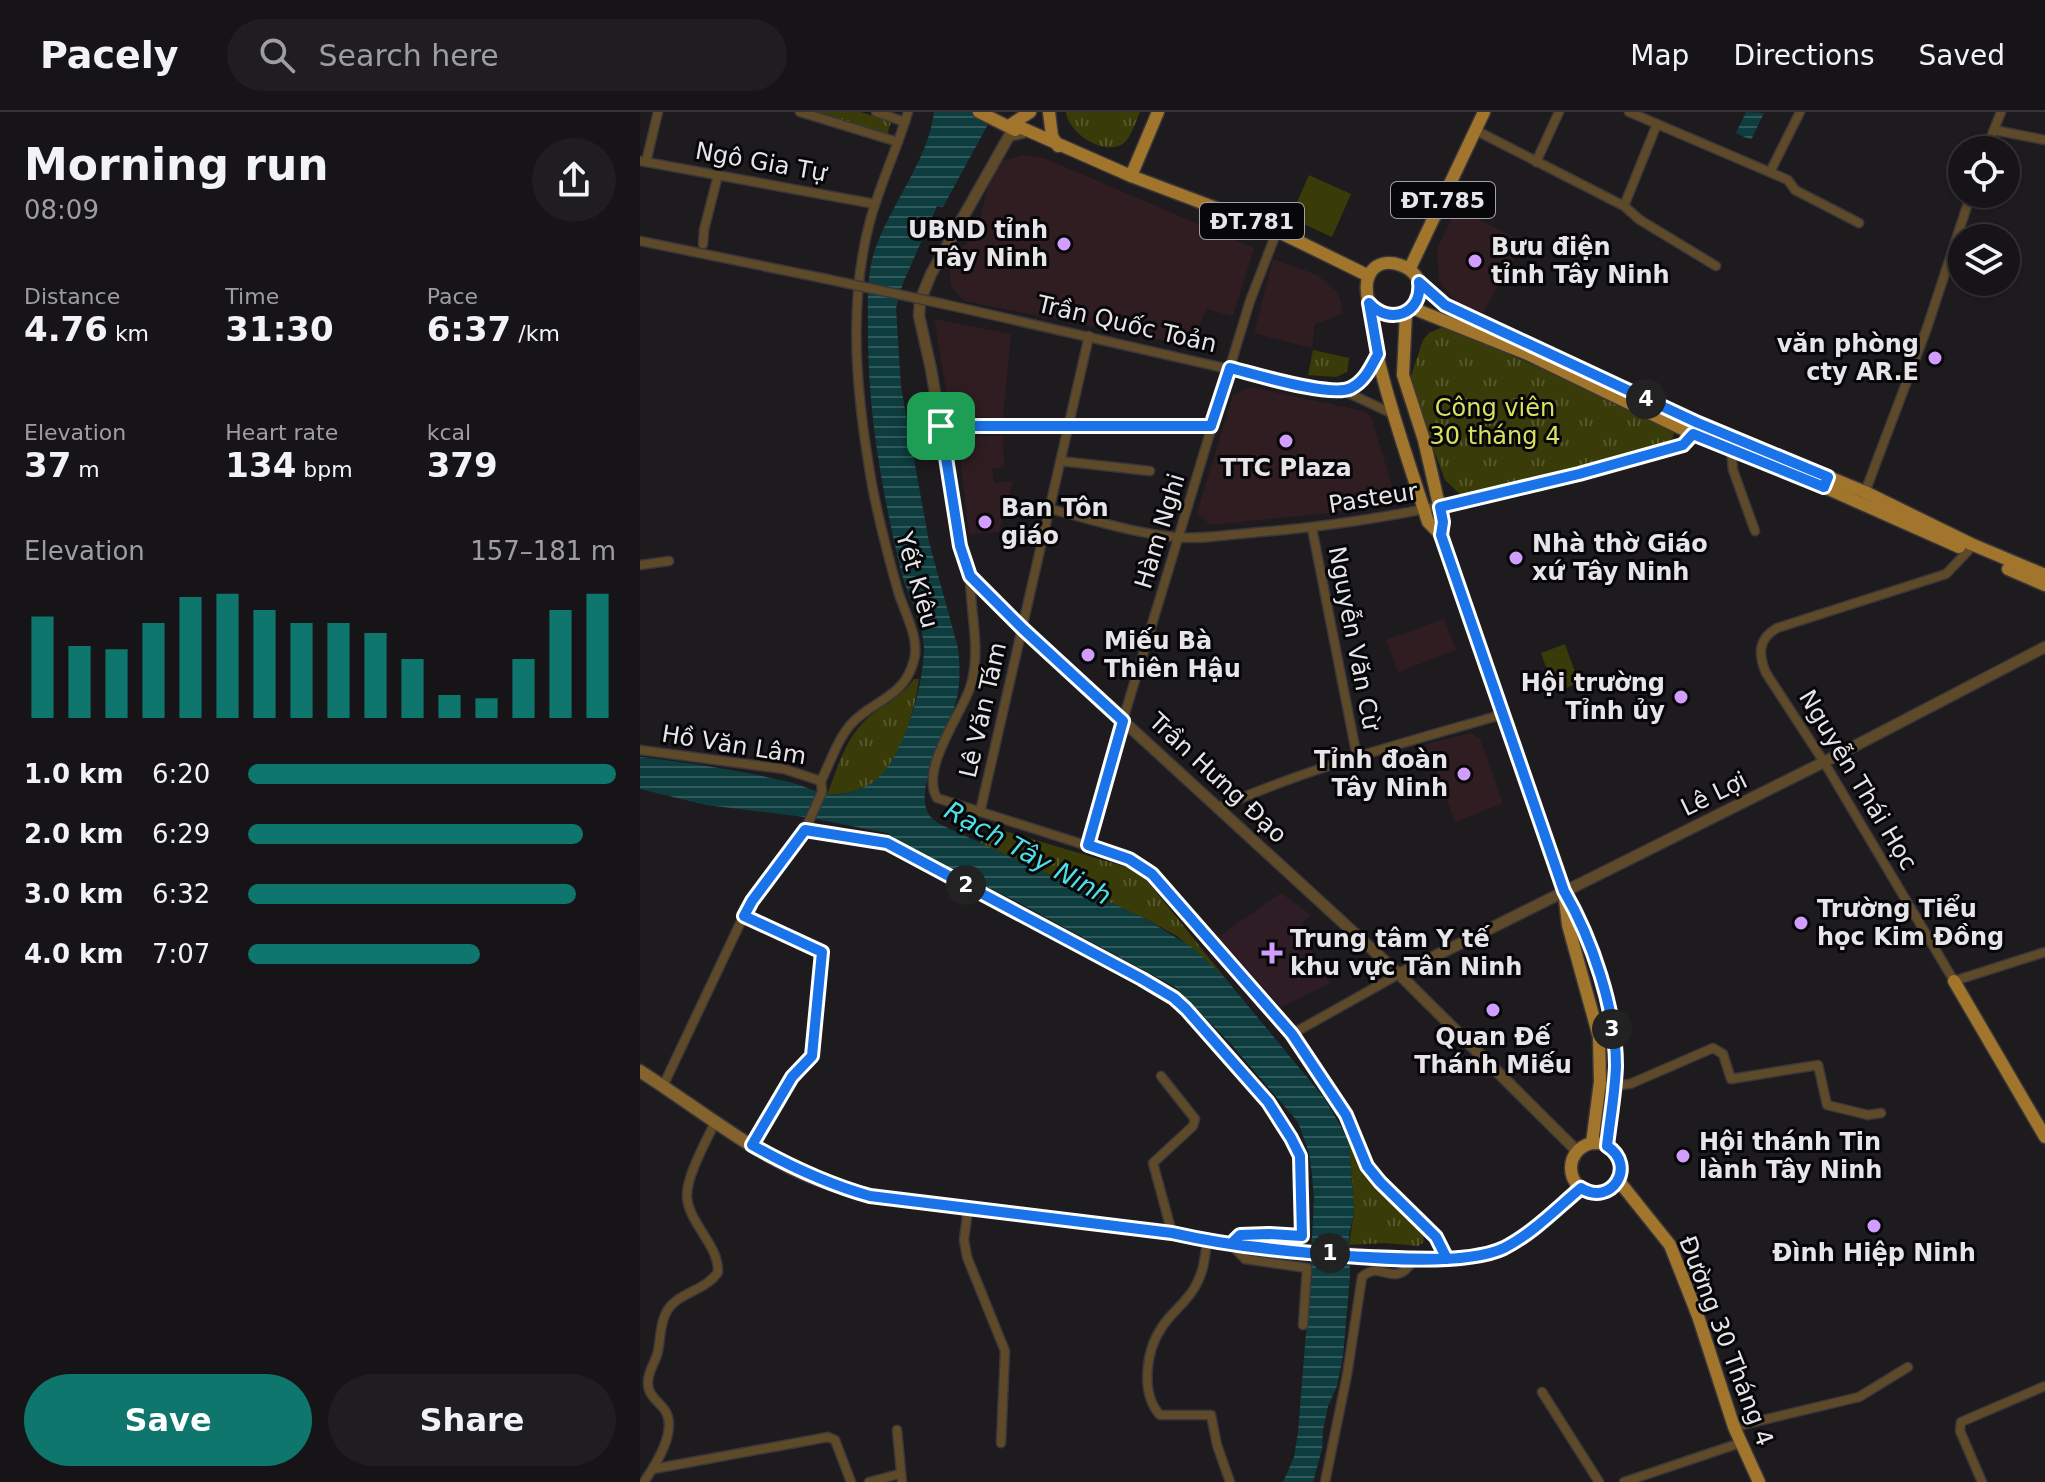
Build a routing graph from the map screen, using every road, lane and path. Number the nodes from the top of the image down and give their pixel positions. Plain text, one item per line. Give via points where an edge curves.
1 (658, 112) edge
2 (800, 112) edge
3 (876, 112) edge
4 (908, 112) edge
5 (979, 112) edge
6 (1030, 112) edge
7 (1049, 112) edge
8 (1158, 112) edge
9 (1484, 112) edge
10 (1559, 112) edge
11 (1629, 112) edge
12 (1800, 112) edge
13 (2001, 112) edge
14 (905, 122) junction
15 (1657, 124) junction
16 (1006, 127) junction
17 (1475, 130) junction
18 (1994, 130) junction
19 (1992, 136) edge
20 (2045, 140) edge
21 (898, 142) junction
22 (1058, 146) junction
23 (643, 161) edge
24 (1536, 162) junction
25 (1770, 172) junction
26 (718, 175) junction
27 (1131, 176) junction
28 (875, 204) junction
29 (1624, 206) junction
30 (1966, 208) edge
31 (1859, 223) dead end
32 (1277, 231) junction
33 (640, 241) edge
34 (703, 244) dead end
35 (1716, 266) dead end
36 (1410, 268) junction
37 (1369, 276) junction
38 (1419, 282) junction
39 (1369, 303) junction
40 (1409, 310) junction
41 (1089, 336) junction
42 (1378, 354) junction
43 (1230, 368) junction
44 (1344, 391) junction
45 (1394, 414) junction
46 (941, 426) junction
47 (1211, 426) junction
48 (1067, 428) junction
49 (1695, 428) junction
50 (1733, 444) junction
51 (1060, 461) junction
52 (1150, 471) dead end
53 (1826, 482) junction
54 (1865, 492) junction
55 (1440, 507) junction
56 (1050, 509) junction
57 (1425, 510) junction
58 (1312, 528) junction
59 (1755, 531) dead end
60 (1441, 535) junction
61 (1178, 538) junction
62 (1970, 547) junction
63 (669, 561) dead end
64 (640, 565) edge
65 (2045, 575) edge
66 (970, 576) junction
67 (2045, 585) edge
68 (1023, 629) junction
69 (2045, 647) edge
70 (1504, 714) junction
71 (1123, 721) junction
72 (640, 750) edge
73 (1357, 757) junction
74 (1824, 762) junction
75 (821, 781) junction
76 (1218, 808) junction
77 (980, 812) junction
78 (805, 830) junction
79 (1088, 845) junction
80 (1564, 891) junction
81 (744, 916) junction
82 (2045, 952) edge
83 (1399, 974) junction
84 (1954, 981) junction
85 (1292, 1034) junction
86 (640, 1071) edge
87 (1161, 1076) dead end
88 (663, 1086) junction
89 (1599, 1087) junction
90 (1614, 1087) junction
91 (1881, 1113) dead end
92 (716, 1120) junction
93 (2045, 1137) edge
94 (1592, 1143) junction
95 (752, 1145) junction
96 (1607, 1146) junction
97 (1577, 1151) junction
98 (1618, 1180) junction
99 (1581, 1188) junction
100 (968, 1209) junction
101 (1172, 1233) junction
102 (1207, 1241) junction
103 (1231, 1244) junction
104 (1415, 1259) junction
105 (1447, 1259) junction
106 (1303, 1325) dead end
107 (1908, 1367) dead end
108 (644, 1386) edge
109 (2045, 1386) edge
110 (1542, 1392) dead end
111 (1734, 1427) junction
112 (897, 1430) dead end
113 (1001, 1443) dead end
114 (1740, 1443) junction
115 (653, 1469) junction
116 (901, 1478) edge
117 (644, 1482) edge
118 (851, 1482) edge
119 (869, 1482) edge
120 (1230, 1482) edge
121 (1325, 1482) edge
122 (1599, 1482) edge
123 (1624, 1482) edge
124 (1759, 1482) edge
125 (1982, 1482) edge

1 - 23 street
2 - 21 street
3 - 14 street
4 - 14 street, Yết Kiêu
5 - 16 main road
6 - 16 main road, Trần Hưng Đạo
7 - 22 main road
8 - 27 main road
9 - 17 main road, ĐT.785
10 - 24 street
11 - 15 street
12 - 25 street
13 - 18 street
14 - 21 street, Yết Kiêu
15 - 25 street
15 - 29 street
16 - 22 main road, ĐT.781 via 1013,125
16 - 46 street, Trần Hưng Đạo via 920,301
17 - 24 street
17 - 36 main road, ĐT.785
18 - 19 street
18 - 20 street
21 - 28 street, Yết Kiêu
22 - 27 main road, ĐT.781
23 - 26 street, Ngô Gia Tự
24 - 29 street
25 - 31 street
26 - 28 street, Ngô Gia Tự
26 - 34 street
27 - 32 main road, ĐT.781
28 - 75 street, Yết Kiêu via 858,292 859,375 875,499 916,649 906,680 851,724
29 - 35 street
30 - 54 street
32 - 37 main road, ĐT.781
32 - 43 street, Hàm Nghi
33 - 41 street, Trần Quốc Toản, bridge
36 - 37 main road via 1387,263
36 - 38 main road
37 - 39 main road
38 - 40 main road via 1418,297
38 - 49 main road via 1445,305
39 - 40 main road via 1386,315
39 - 42 main road
40 - 49 main road via 1530,355
40 - 55 main road via 1403,375
41 - 43 street, Trần Quốc Toản
41 - 48 street, Lê Văn Tám
42 - 44 street via 1364,377
42 - 45 main road
43 - 44 street, Trần Quốc Toản
43 - 47 street, Hàm Nghi
44 - 45 street, Trần Quốc Toản
45 - 57 main road
46 - 48 street
46 - 66 street, Trần Hưng Đạo via 960,546
47 - 48 street
47 - 61 street, Hàm Nghi
48 - 51 street, Lê Văn Tám
49 - 50 main road
49 - 55 street, Pasteur via 1683,445
50 - 53 main road
50 - 59 street via 1733,470
51 - 52 street
51 - 56 street, Lê Văn Tám
53 - 54 main road
53 - 62 main road
54 - 62 main road
55 - 57 street, Pasteur
55 - 60 main road
56 - 61 street, Pasteur
56 - 68 street, Lê Văn Tám
57 - 58 street, Pasteur
57 - 60 main road
58 - 61 street, Pasteur
58 - 73 street, Nguyễn Văn Cừ
60 - 70 main road
61 - 71 street, Hàm Nghi
62 - 65 main road
62 - 67 main road
62 - 74 street, Nguyễn Thái Học via 1946,574 1767,634 1760,650 1764,668
63 - 64 street
66 - 68 street, Trần Hưng Đạo
66 - 77 street via 976,638 970,686 942,748 933,787 937,798
68 - 71 street, Trần Hưng Đạo
68 - 77 street, Lê Văn Tám
69 - 74 street, Lê Lợi
70 - 73 street
70 - 80 main road
71 - 76 street, Trần Hưng Đạo
71 - 79 street, Hàm Nghi
72 - 75 street, Hồ Văn Lâm via 784,769
73 - 76 street
74 - 80 street, Lê Lợi
74 - 84 street, Nguyễn Thái Học
75 - 78 street via 822,792
76 - 83 street, Trần Hưng Đạo
77 - 79 street
78 - 81 street
78 - 103 street via 887,843 1142,979 1186,1009 1268,1102 1300,1156 1302,1236 1240,1235
79 - 85 street via 1129,859 1152,874
80 - 83 street, Lê Lợi
80 - 89 main road via 1568,925 1597,1022
80 - 90 main road via 1581,921 1602,987 1614,1041
81 - 88 street
81 - 95 street via 822,952 812,1056 792,1077
82 - 84 street
83 - 85 street
83 - 97 street, Trần Hưng Đạo
84 - 93 main road, Nguyễn Thái Học
85 - 105 street via 1346,1115 1367,1166 1436,1237
86 - 88 main road
87 - 101 street via 1195,1119 1153,1163
88 - 92 main road
89 - 90 street
89 - 94 main road
90 - 91 street via 1713,1048 1723,1054 1731,1079 1818,1065 1827,1105
90 - 96 main road
92 - 95 main road
92 - 108 street via 687,1198 718,1272 668,1308
94 - 96 main road
94 - 97 main road
95 - 100 main road via 828,1184 870,1196
96 - 98 main road via 1620,1158
97 - 99 main road via 1571,1166
98 - 99 main road via 1601,1193
98 - 111 main road, Đường 30 Tháng 4 via 1670,1245
99 - 105 main road via 1532,1231 1502,1249
100 - 101 main road
100 - 113 street via 967,1257 1005,1351
101 - 102 main road
102 - 103 main road
102 - 120 street via 1198,1282 1162,1326 1147,1376 1160,1415 1211,1415
103 - 104 main road
103 - 106 street via 1245,1259 1307,1268
104 - 105 main road
104 - 121 street via 1407,1272 1374,1271 1362,1277
107 - 111 street via 1859,1397
108 - 115 street via 670,1419
109 - 125 street via 1961,1422
110 - 122 street
111 - 114 main road, Đường 30 Tháng 4
112 - 116 street
114 - 123 street
114 - 124 main road, Đường 30 Tháng 4
115 - 117 street
115 - 118 street via 832,1437
116 - 119 street

